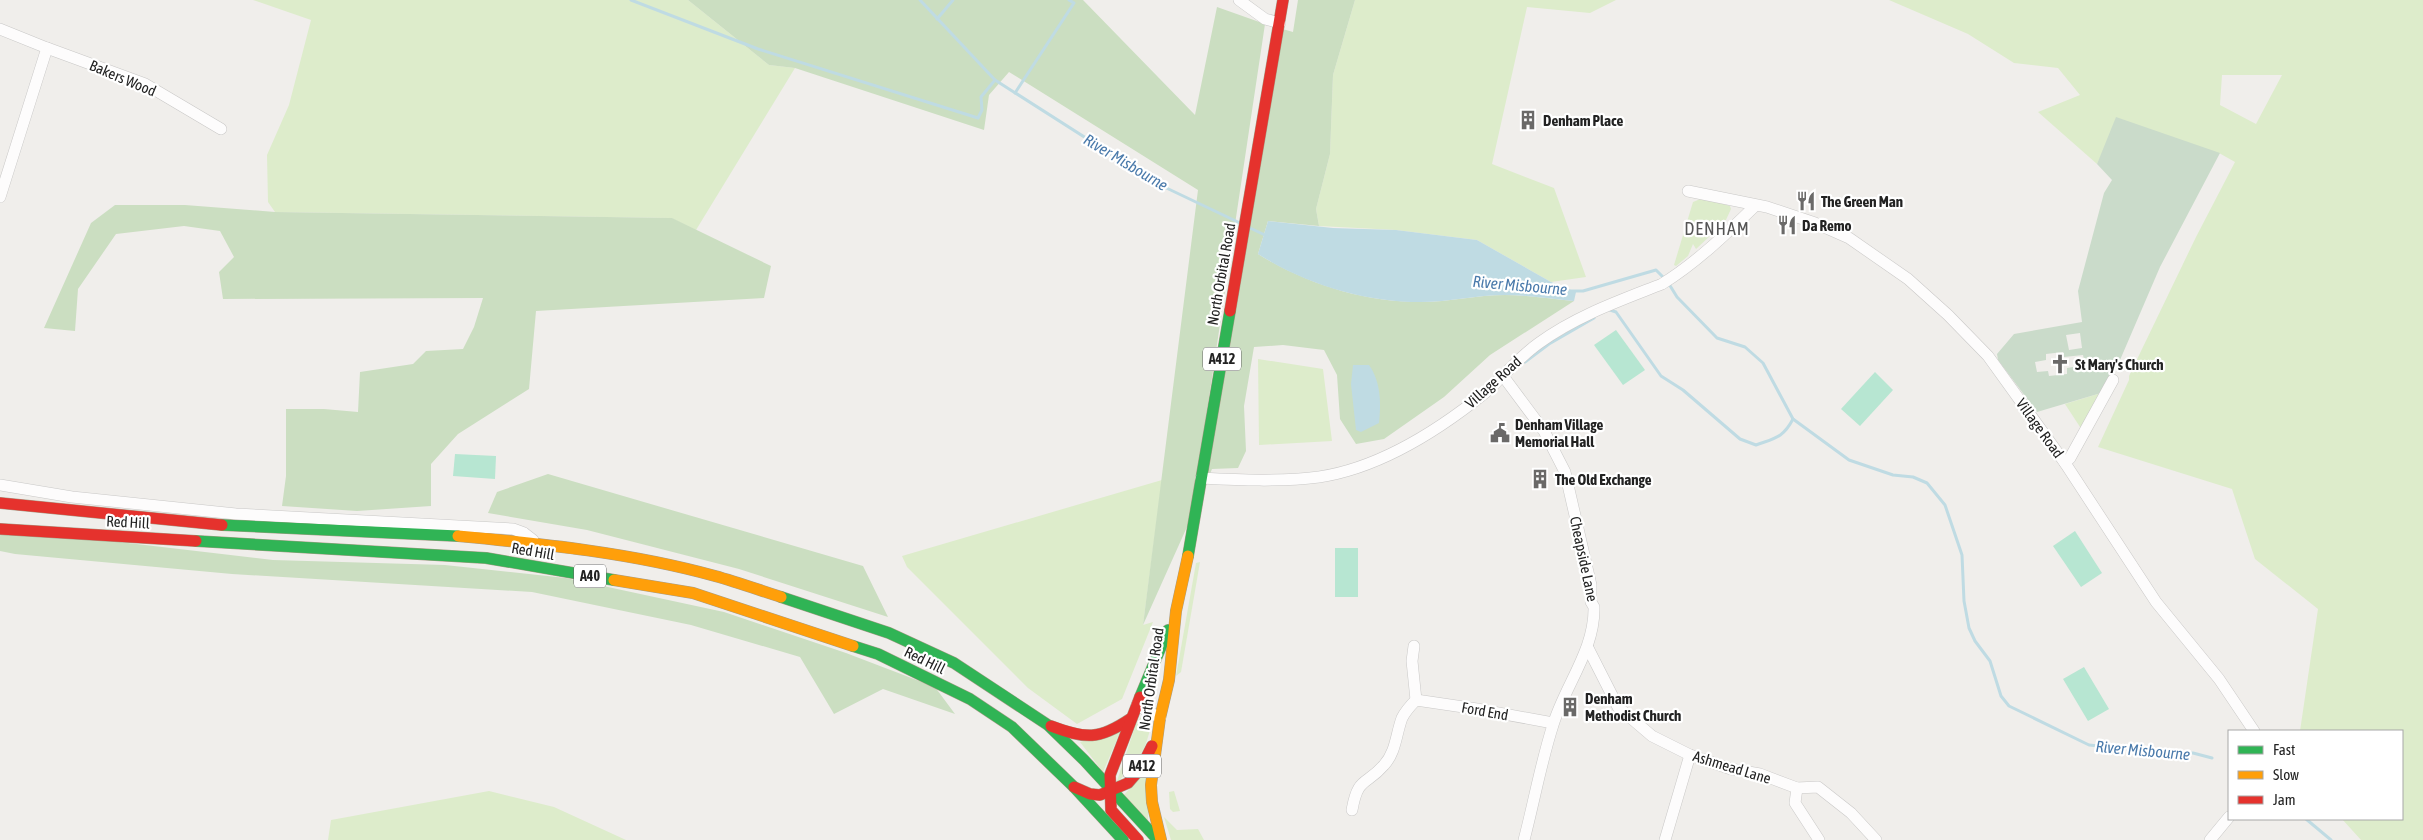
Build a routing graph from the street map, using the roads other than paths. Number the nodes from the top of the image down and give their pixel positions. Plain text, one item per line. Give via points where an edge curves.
1 (1239, 0) edge
2 (1283, 0) edge
3 (1280, 23) junction
4 (0, 29) edge
5 (47, 48) junction
6 (221, 129) dead end
7 (1688, 191) dead end
8 (0, 197) edge
9 (1755, 206) junction
10 (1502, 376) junction
11 (2113, 380) dead end
12 (2065, 463) junction
13 (1201, 478) junction
14 (0, 485) edge
15 (0, 504) edge
16 (0, 529) edge
17 (536, 543) junction
18 (1176, 611) junction
19 (1414, 646) dead end
20 (1588, 648) junction
21 (1169, 680) junction
22 (1147, 681) junction
23 (1416, 700) junction
24 (1137, 705) junction
25 (1130, 719) junction
26 (1160, 724) junction
27 (1553, 724) junction
28 (1048, 725) junction
29 (2253, 730) edge
30 (1690, 755) junction
31 (1074, 787) junction
32 (1797, 788) junction
33 (1111, 790) junction
34 (1352, 810) dead end
35 (2228, 818) edge
36 (1123, 840) edge
37 (1138, 840) edge
38 (1160, 840) edge
39 (1524, 840) edge
40 (1665, 840) edge
41 (1819, 840) edge
42 (1876, 840) edge
43 (2210, 840) edge

1 - 3 street via 1264,19
2 - 3 main road, North Orbital Road / A412
3 - 13 main road, North Orbital Road / A412
4 - 5 street, Bakers Wood
5 - 6 street, Bakers Wood via 145,84
5 - 8 street
7 - 9 street, Village Road
9 - 10 street, Village Road via 1714,244 1666,281 1601,308 1540,342
9 - 12 street, Village Road via 1815,223 1849,238 1908,279 1988,356
10 - 13 street, Village Road via 1487,391 1405,446 1351,468 1319,476 1264,481
10 - 20 street, Cheapside Lane via 1544,431 1565,472 1594,607
11 - 12 street
12 - 29 street, Village Road via 2156,602 2219,679
13 - 18 main road, North Orbital Road / A412
14 - 17 street, Red Hill via 72,498 236,514 513,529
15 - 17 main road, Red Hill / A40 via 209,524 448,535
16 - 31 main road, Red Hill / A40 via 486,558 693,593 878,654 970,699 1012,727
17 - 28 main road, Red Hill / A40 via 714,576 889,633 954,663
18 - 21 main road, North Orbital Road
18 - 22 main road, North Orbital Road / A412
19 - 23 street via 1412,661
20 - 27 street, Cheapside Lane
20 - 30 street, Ashmead Lane via 1618,707 1652,736
21 - 22 street
21 - 26 main road, North Orbital Road
22 - 24 main road, North Orbital Road / A412
23 - 27 street, Ford End via 1478,708
23 - 34 street via 1402,717 1396,742 1384,765 1363,781 1355,794
24 - 25 main road, North Orbital Road / A412
24 - 26 street
25 - 28 main road via 1104,736 1073,735
25 - 33 main road, North Orbital Road / A412 via 1110,775
26 - 33 main road, A412 via 1148,758 1133,778
26 - 38 main road, North Orbital Road via 1151,785 1160,812
27 - 39 street, Cheapside Lane
28 - 33 main road, Red Hill / A40
30 - 32 street, Ashmead Lane
30 - 40 street
31 - 33 main road, A412 via 1100,795
31 - 36 main road, Red Hill / A40
32 - 41 street via 1795,803
32 - 42 street, Ashmead Lane via 1818,786 1851,812
33 - 37 main road, North Orbital Road via 1111,810
33 - 38 main road, A40
35 - 43 street

